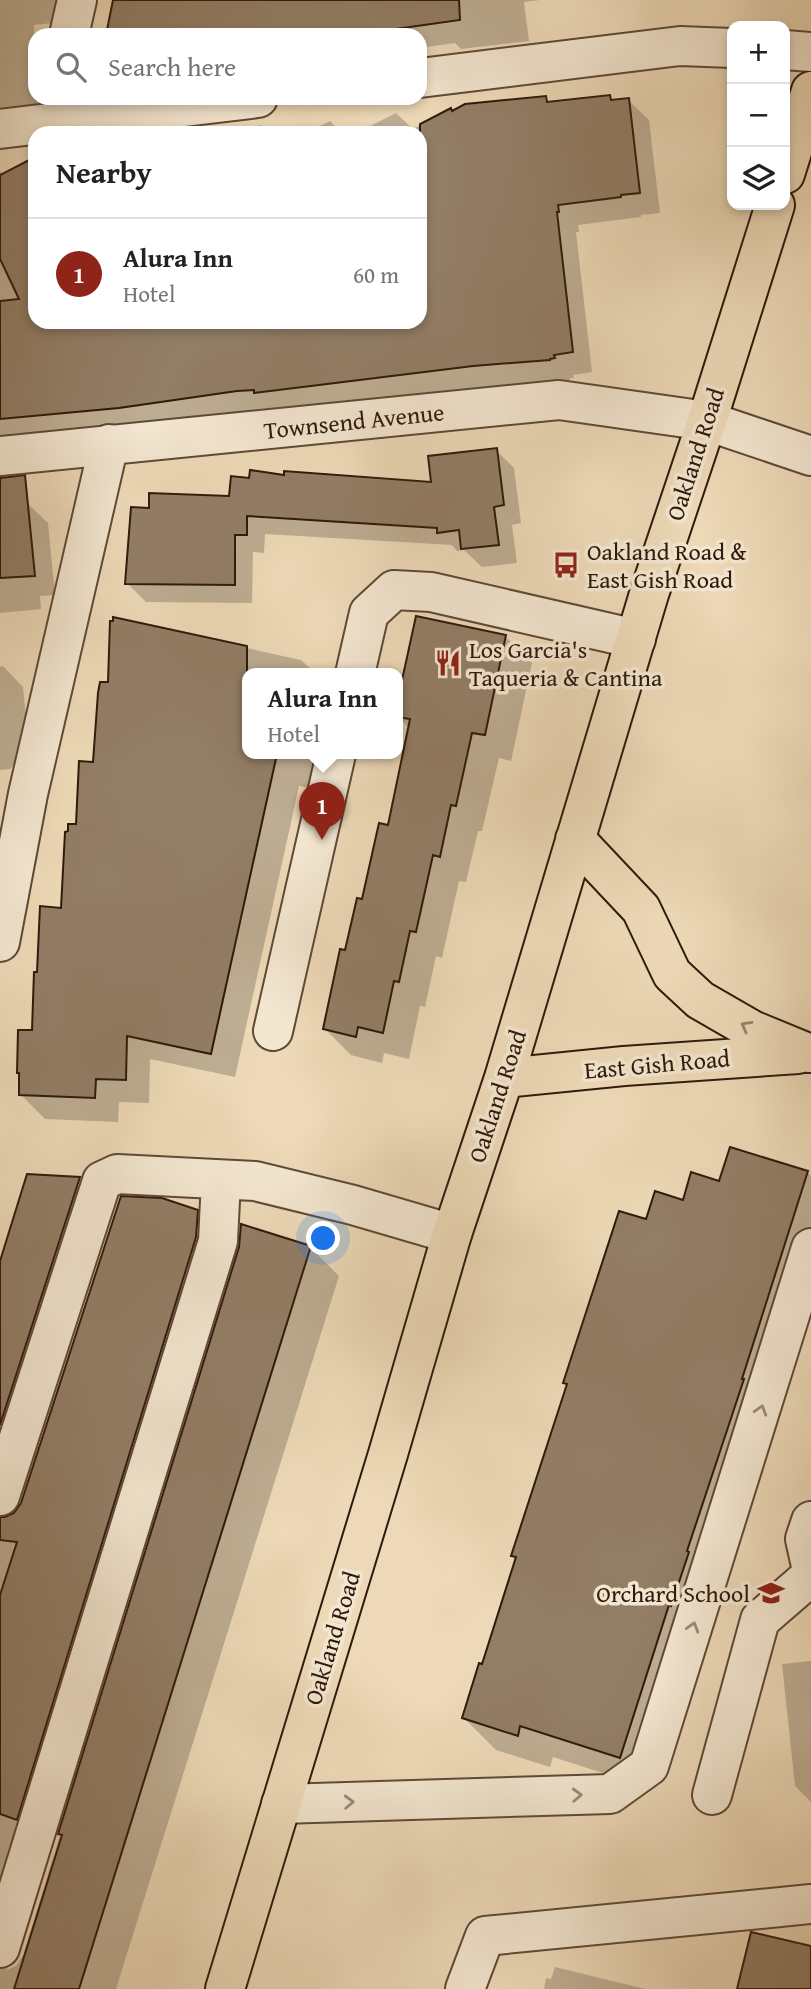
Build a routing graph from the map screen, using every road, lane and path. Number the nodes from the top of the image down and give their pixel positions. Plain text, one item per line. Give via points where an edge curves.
1 (77, 0) edge
2 (71, 28) edge
3 (727, 48) edge
4 (790, 50) edge
5 (811, 52) edge
6 (427, 77) edge
7 (811, 91) edge
8 (146, 105) edge
9 (50, 111) edge
10 (0, 129) edge
11 (790, 158) edge
12 (773, 210) edge
13 (707, 421) junction
14 (109, 444) junction
15 (0, 456) edge
16 (811, 456) edge
17 (636, 639) junction
18 (356, 668) edge
19 (335, 759) edge
20 (14, 795) edge
21 (575, 839) junction
22 (0, 942) edge
23 (273, 1031) dead end
24 (810, 1053) edge
25 (504, 1078) junction
26 (222, 1180) junction
27 (452, 1234) junction
28 (811, 1248) edge
29 (0, 1496) edge
30 (811, 1521) edge
31 (811, 1566) edge
32 (811, 1576) edge
33 (712, 1795) dead end
34 (281, 1804) junction
35 (811, 1904) edge
36 (0, 1948) edge
37 (225, 1989) edge
38 (465, 1989) edge

1 - 2 street
3 - 6 street via 680,46
4 - 5 street
7 - 11 main road
8 - 9 street
9 - 10 street
12 - 13 main road, Oakland Road
13 - 14 street, Townsend Avenue via 559,400
13 - 16 street, Townsend Avenue
13 - 17 main road, Oakland Road
14 - 15 street, Townsend Avenue
14 - 20 street
17 - 18 street via 431,592 394,590 369,613
17 - 21 main road, Oakland Road
19 - 23 street
20 - 22 street
24 -> 21 main road via 752,1030 700,1000 671,974 641,909
21 - 25 main road, Oakland Road
24 - 25 main road, East Gish Road
25 - 27 main road, Oakland Road
26 - 27 street via 255,1181
26 - 29 street via 117,1174 102,1181
26 - 36 street via 218,1241
27 - 34 main road, Oakland Road
34 -> 28 street via 610,1794 649,1766
30 - 31 street via 805,1539
32 - 33 street via 760,1620
34 - 37 main road, Oakland Road
35 - 38 street via 485,1936

